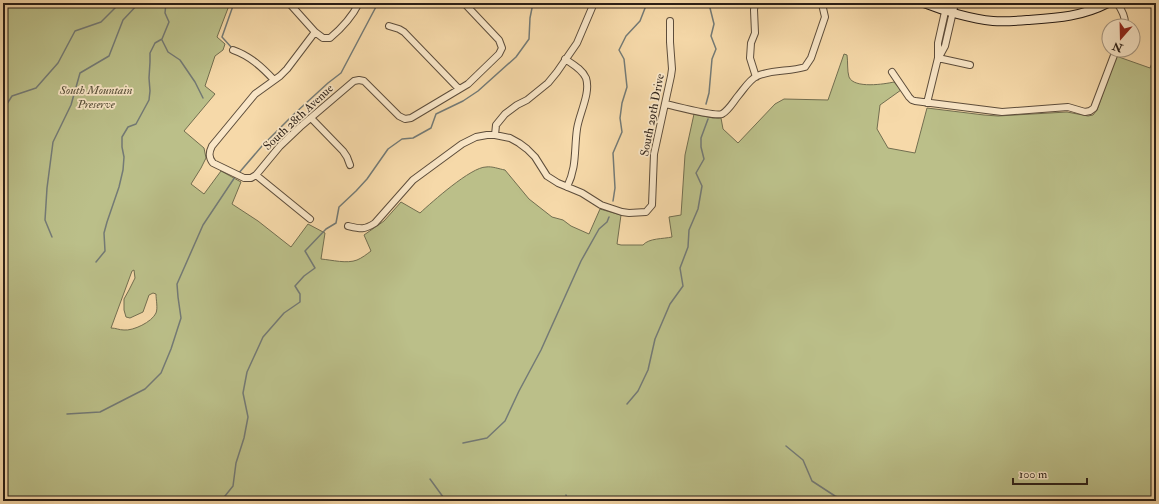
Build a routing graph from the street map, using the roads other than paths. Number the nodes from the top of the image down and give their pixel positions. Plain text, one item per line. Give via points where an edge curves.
1 (289, 3) edge
2 (359, 3) edge
3 (464, 3) edge
4 (594, 3) edge
5 (751, 3) edge
6 (755, 3) edge
7 (924, 3) edge
8 (955, 3) edge
9 (1108, 3) edge
10 (1117, 3) edge
11 (822, 4) dead end
12 (948, 9) edge
13 (754, 10) junction
14 (1125, 18) edge
15 (670, 21) dead end
16 (389, 26) dead end
17 (315, 32) junction
18 (940, 33) junction
19 (947, 35) junction
20 (233, 50) dead end
21 (938, 58) junction
22 (1113, 58) edge
23 (565, 59) junction
24 (970, 65) dead end
25 (892, 72) dead end
26 (756, 77) junction
27 (274, 80) junction
28 (459, 90) junction
29 (927, 103) junction
30 (665, 104) junction
31 (311, 118) junction
32 (495, 135) junction
33 (350, 165) dead end
34 (256, 175) junction
35 (567, 186) junction
36 (310, 219) dead end
37 (348, 226) dead end

1 - 17 street
2 - 17 street via 343,27 330,38 323,38
3 - 28 street via 499,40 502,48 499,54
4 - 23 street via 577,43
5 - 13 street
6 - 13 street
7 - 12 street
8 - 12 street
9 - 12 street via 1085,13 1070,16 1000,22 974,18
10 - 14 street
11 - 26 street via 825,17 811,58 805,67 777,70
12 - 18 street
12 - 19 street
13 - 26 street via 750,58
15 - 30 street, South 29th Drive via 672,69
16 - 28 street via 404,32
17 - 27 street via 287,69
18 - 19 street
18 - 21 street
19 - 21 street via 945,46
20 - 27 street via 254,61
21 - 24 street
21 - 29 street
22 - 29 street via 1094,108 1090,111 1068,107 1002,112
23 - 32 street via 548,83 505,114 496,125
23 - 35 street via 583,73 587,86 577,128 574,170
25 - 29 street via 912,100
26 - 30 street via 721,115
27 - 34 street via 255,94 210,150 209,156 213,163 244,178
28 - 31 street, South 28th Avenue via 405,119 364,81 359,80 354,81
30 - 35 street, South 29th Drive via 654,154 652,206 646,212 629,213 601,205
31 - 33 street via 343,151
31 - 34 street, South 28th Avenue via 280,146
32 - 35 street via 510,138 527,148 547,176
32 - 37 street via 476,137 462,144 413,180 370,227 364,229
34 - 36 street

